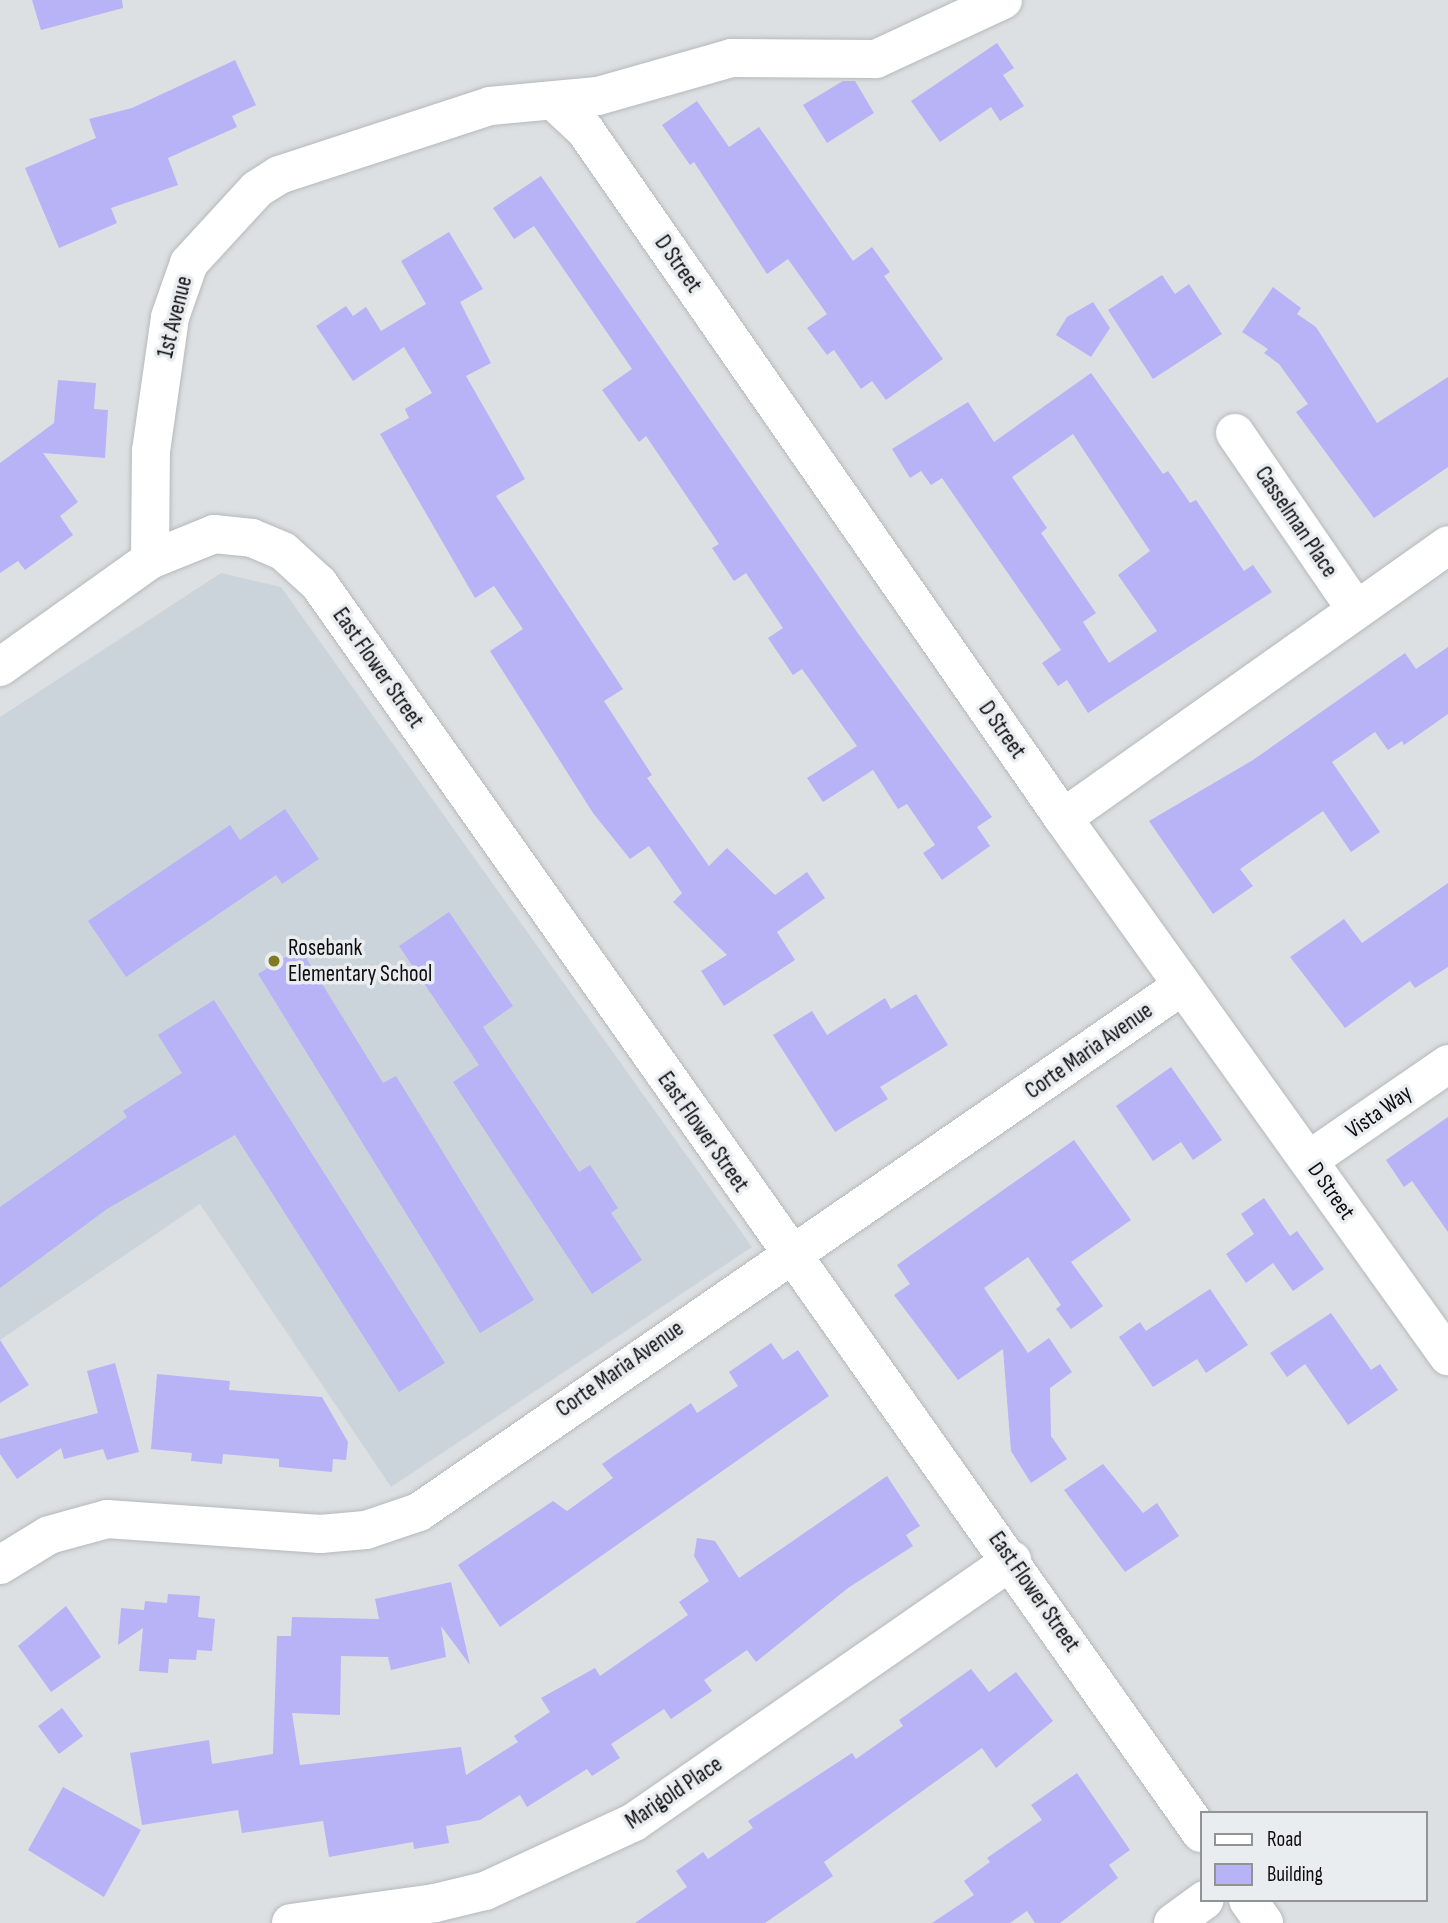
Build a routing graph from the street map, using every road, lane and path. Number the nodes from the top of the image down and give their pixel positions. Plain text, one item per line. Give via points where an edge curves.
1 (1003, 0) edge
2 (557, 104) junction
3 (1236, 433) dead end
4 (1448, 545) edge
5 (150, 560) junction
6 (1356, 610) junction
7 (0, 667) edge
8 (1063, 818) junction
9 (1182, 986) junction
10 (1448, 1064) edge
11 (1309, 1160) junction
12 (789, 1252) junction
13 (1448, 1356) edge
14 (1012, 1560) junction
15 (0, 1565) edge
16 (1200, 1832) edge
17 (1202, 1902) edge
18 (1249, 1902) edge
19 (291, 1923) edge
20 (1172, 1923) edge
21 (1264, 1923) edge

1 - 2 street, 1st Avenue via 876,59 731,58
2 - 5 street, 1st Avenue via 490,106 279,175 239,205 205,240 189,263 166,342 151,450
2 - 8 street, D Street via 585,130
3 - 6 street, Casselman Place
4 - 6 street
5 - 7 street
5 - 12 street, East Flower Street via 214,534 252,538 283,551 319,584
6 - 8 street
8 - 9 street, D Street
9 - 11 street, D Street
9 - 12 street, Corte Maria Avenue via 921,1170
10 - 11 street, Vista Way
11 - 13 street, D Street
12 - 14 street, East Flower Street
12 - 15 street, Corte Maria Avenue via 403,1519 320,1534 107,1520 49,1535
14 - 16 street, East Flower Street
14 - 19 street, Marigold Place via 634,1822 485,1891 435,1903
17 - 20 street
18 - 21 street

